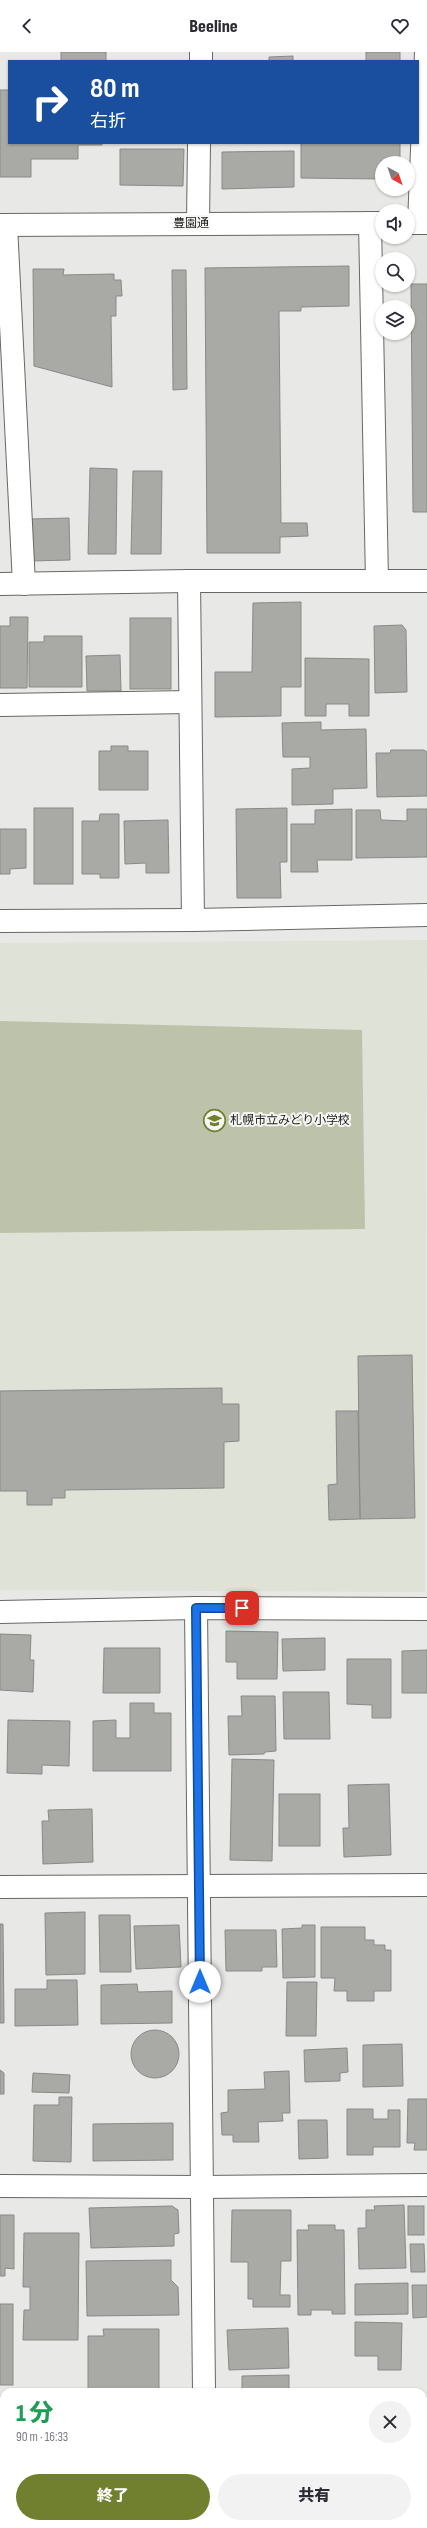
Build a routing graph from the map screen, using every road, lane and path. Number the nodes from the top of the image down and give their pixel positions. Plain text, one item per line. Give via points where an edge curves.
1 (426, 52) edge
2 (199, 144) edge
3 (198, 223) junction
4 (375, 223) edge
5 (418, 223) edge
6 (3, 225) edge
7 (376, 244) edge
8 (189, 580) junction
9 (377, 581) junction
10 (427, 581) edge
11 (0, 584) edge
12 (24, 584) junction
13 (190, 702) junction
14 (0, 705) edge
15 (427, 915) edge
16 (193, 920) junction
17 (0, 921) edge
18 (196, 1608) junction
19 (427, 1609) edge
20 (0, 1612) edge
21 (427, 1885) edge
22 (0, 1887) edge
23 (199, 1887) junction
24 (427, 2185) edge
25 (0, 2186) edge
26 (201, 2187) junction
27 (204, 2388) edge

1 - 5 street
2 - 3 street
3 - 4 street, 豊園通
3 - 6 street, 豊園通
6 - 12 street
7 - 9 street
8 - 9 street
8 - 12 street
8 - 13 street
9 - 10 street
11 - 12 street
13 - 14 street
13 - 16 street
15 - 16 street
16 - 17 street
18 - 19 street
18 - 20 street
18 - 23 street
21 - 23 street
22 - 23 street
23 - 26 street
24 - 26 street
25 - 26 street
26 - 27 street

